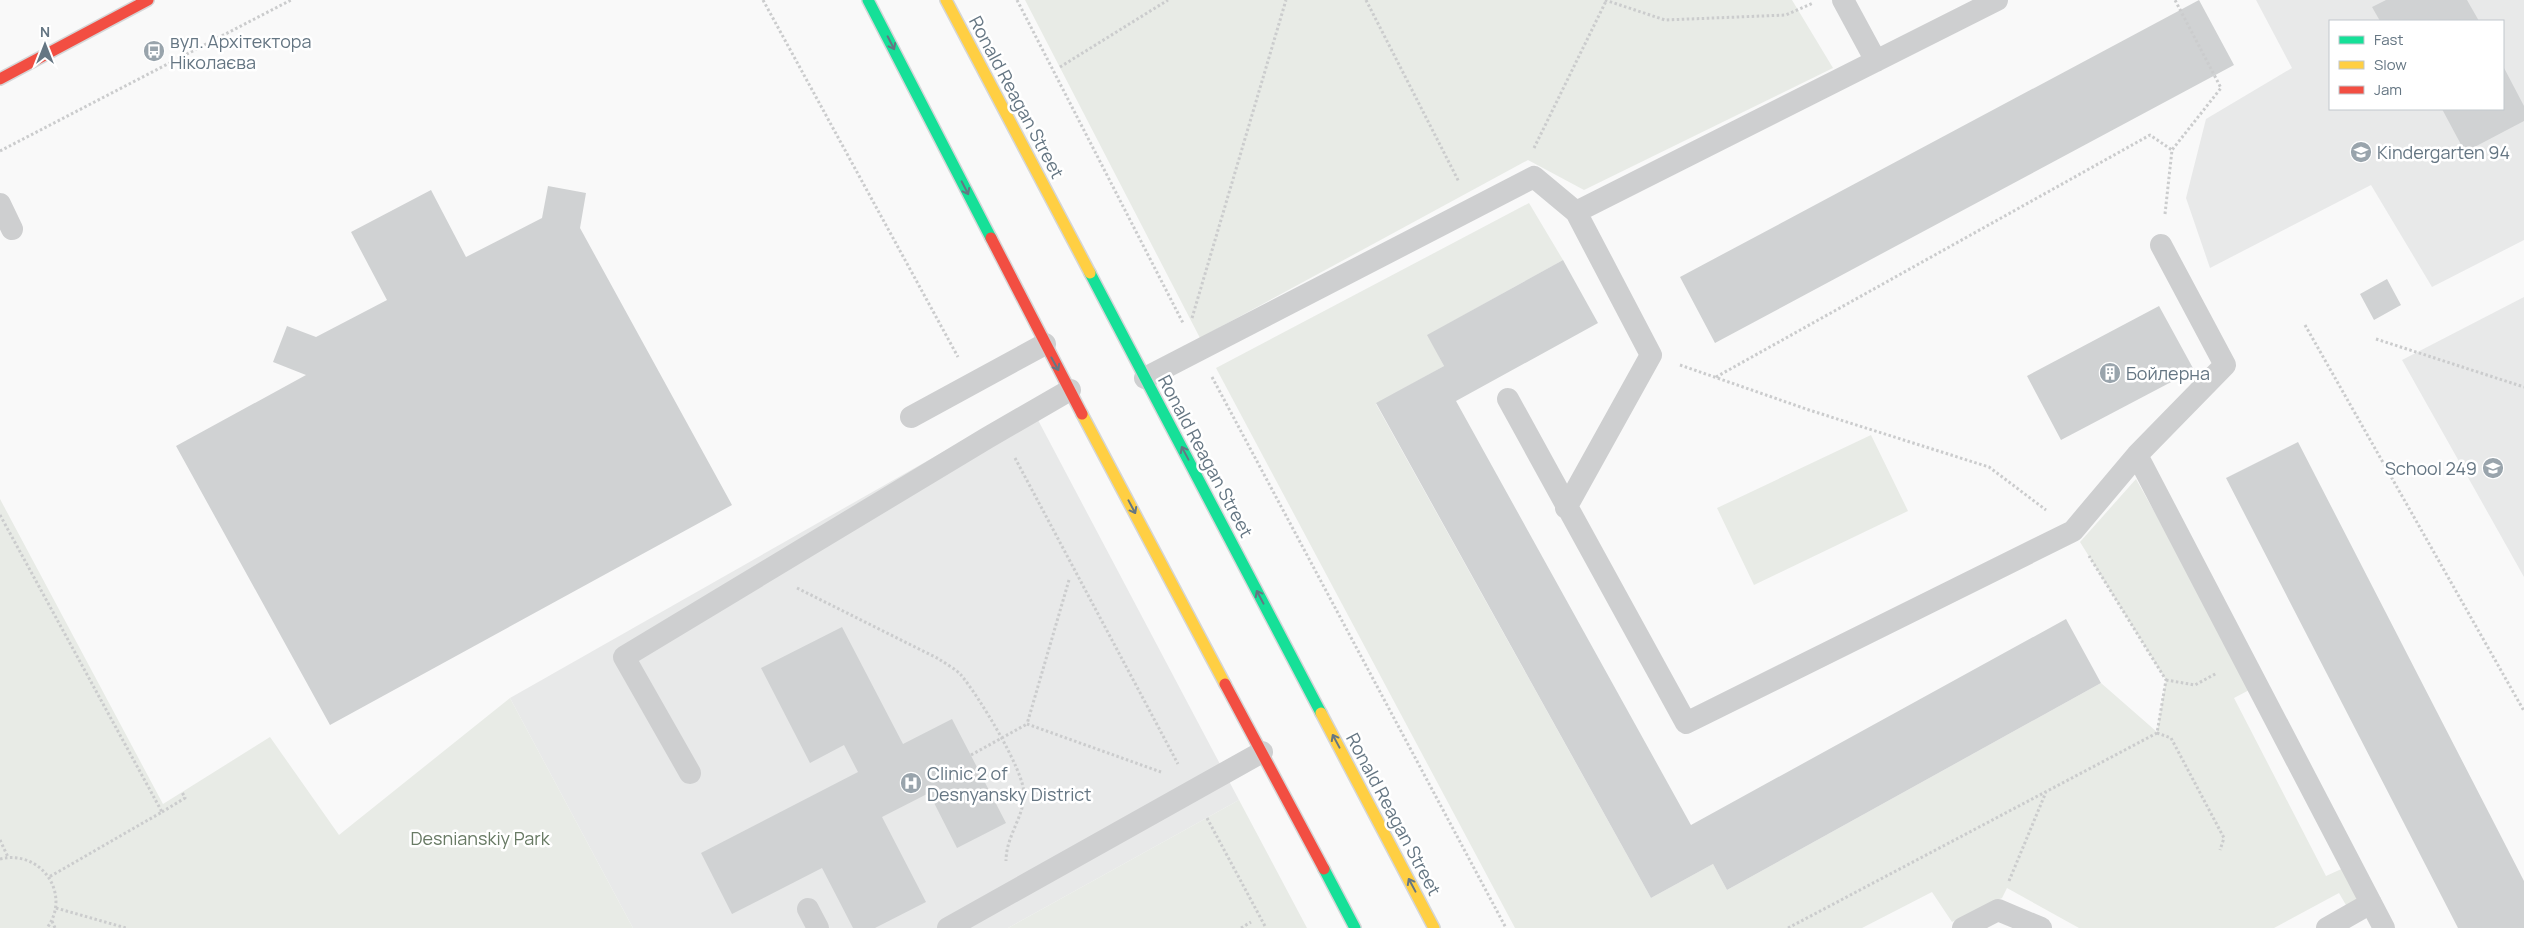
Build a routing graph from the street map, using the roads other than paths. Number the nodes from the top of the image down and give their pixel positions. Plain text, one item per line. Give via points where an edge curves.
1 (148, 0) edge
2 (868, 0) edge
3 (946, 0) edge
4 (1843, 0) edge
5 (1997, 0) edge
6 (1876, 61) junction
7 (0, 79) edge
8 (0, 204) edge
9 (1576, 212) junction
10 (12, 229) dead end
11 (2161, 245) road end
12 (1045, 344) junction
13 (1145, 378) junction
14 (1070, 390) junction
15 (1508, 399) dead end
16 (911, 417) dead end
17 (2138, 455) junction
18 (1566, 508) junction
19 (1262, 752) junction
20 (690, 774) dead end
21 (2372, 904) junction
22 (948, 928) edge
23 (1355, 928) edge
24 (1434, 928) edge
25 (1963, 928) edge
26 (2041, 928) edge
27 (2327, 928) edge
28 (2384, 928) edge

1 - 7 main road
2 -> 12 main road
3 - 13 main road, Ronald Reagan Street
4 - 6 lane
5 - 6 lane
6 - 9 lane
8 - 10 lane
9 - 13 lane via 1534,177
9 - 18 lane via 1651,355
11 - 17 lane via 2225,365
12 -> 14 main road
12 - 16 lane
24 -> 13 main road, Ronald Reagan Street
14 -> 19 main road
14 - 20 lane via 624,657
15 - 18 lane
17 - 18 lane via 2073,531 1686,724
17 - 21 lane
19 - 22 lane
19 - 23 main road
21 - 27 lane
21 - 28 lane
25 - 26 lane via 1998,910

